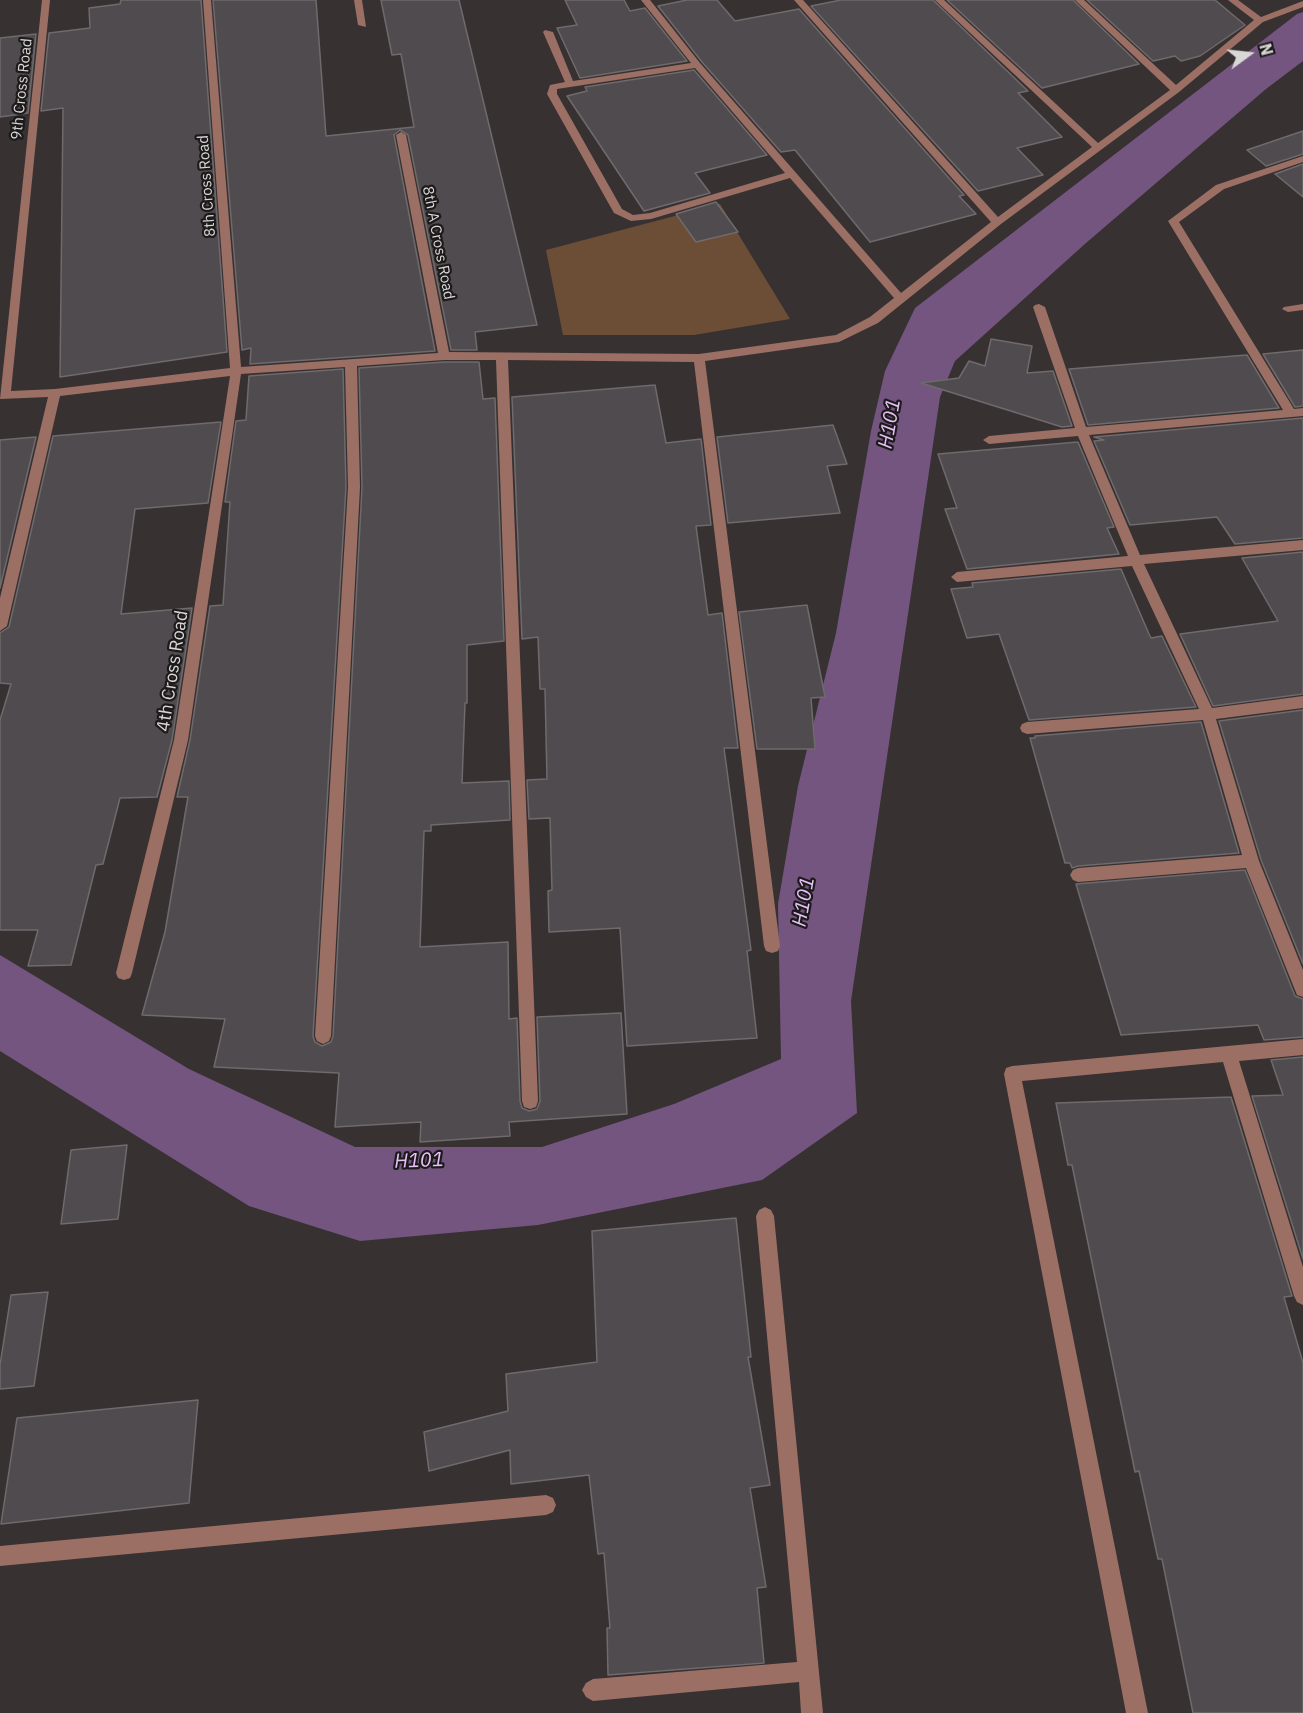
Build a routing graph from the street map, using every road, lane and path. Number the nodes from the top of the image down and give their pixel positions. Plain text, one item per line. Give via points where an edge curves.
1 (46, 0) edge
2 (207, 0) edge
3 (358, 0) edge
4 (645, 0) edge
5 (798, 0) edge
6 (939, 0) edge
7 (1079, 0) edge
8 (1232, 0) edge
9 (1303, 4) edge
10 (1260, 21) junction
11 (363, 25) dead end
12 (548, 32) dead end
13 (697, 65) junction
14 (570, 82) junction
15 (1176, 90) junction
16 (401, 135) dead end
17 (1097, 147) junction
18 (1303, 159) edge
19 (792, 174) junction
20 (997, 222) junction
21 (902, 298) junction
22 (1039, 307) dead end
23 (1303, 307) edge
24 (1288, 309) dead end
25 (444, 356) junction
26 (502, 356) junction
27 (699, 358) junction
28 (351, 363) junction
29 (236, 370) junction
30 (56, 393) junction
31 (2, 395) edge
32 (1297, 413) edge
33 (1082, 432) junction
34 (989, 440) dead end
35 (1303, 544) edge
36 (1136, 560) junction
37 (957, 577) dead end
38 (0, 626) edge
39 (1303, 702) edge
40 (1208, 714) junction
41 (1027, 728) dead end
42 (1251, 861) junction
43 (1078, 874) dead end
44 (772, 946) dead end
45 (124, 972) dead end
46 (1303, 990) edge
47 (323, 1035) dead end
48 (1303, 1047) edge
49 (1229, 1054) junction
50 (530, 1101) dead end
51 (765, 1216) dead end
52 (1303, 1296) edge
53 (546, 1505) dead end
54 (0, 1556) edge
55 (808, 1671) junction
56 (593, 1690) dead end
57 (812, 1713) edge
58 (1137, 1713) edge

1 - 31 street, 9th Cross Road
2 - 29 street, 8th Cross Road
3 - 11 street
4 - 13 street
5 - 20 street
6 - 17 street
7 - 15 street
8 - 10 street
9 - 10 street
10 - 15 street
12 - 14 street
13 - 14 street
13 - 19 street
14 - 19 street via 553,87 552,94 623,216 651,216
15 - 17 street
16 - 25 street, 8th A Cross Road
17 - 20 street
18 - 32 street via 1220,187 1173,221
19 - 21 street
20 - 21 street
21 - 27 street via 874,320 839,338
22 - 33 street
23 - 24 street
25 - 26 street
25 - 28 street
26 - 27 street
26 - 50 street
27 - 44 street
28 - 29 street
28 - 47 street via 354,487
29 - 30 street
29 - 45 street, 4th Cross Road via 181,740
30 - 31 street
30 - 38 street
32 - 33 street
33 - 34 street
33 - 36 street
35 - 36 street
36 - 37 street
36 - 40 street
39 - 40 street
40 - 41 street
40 - 42 street
42 - 43 street
42 - 46 street
48 - 49 street
49 - 52 street
49 - 58 street via 1012,1074
51 - 55 street
53 - 54 street
55 - 56 street
55 - 57 street

